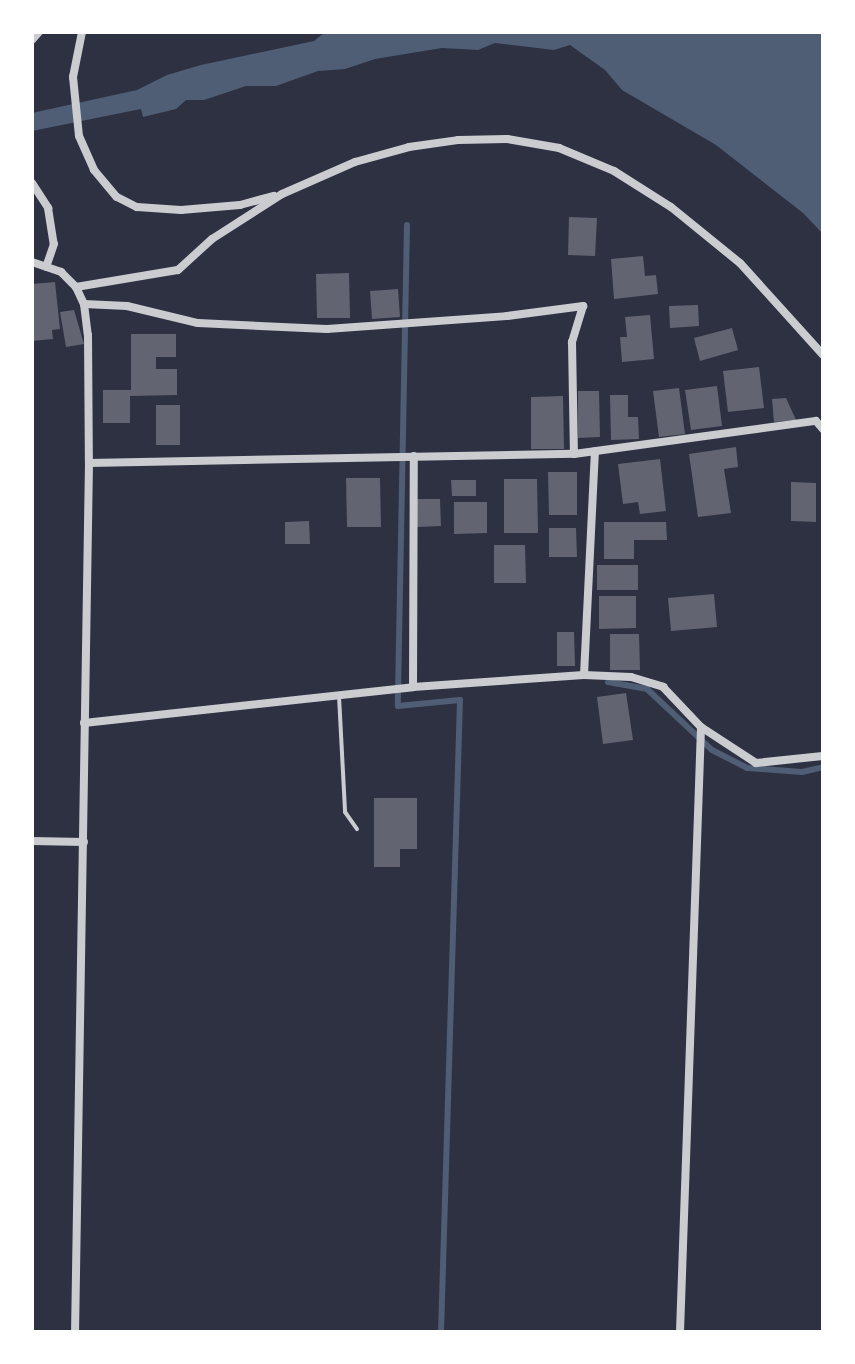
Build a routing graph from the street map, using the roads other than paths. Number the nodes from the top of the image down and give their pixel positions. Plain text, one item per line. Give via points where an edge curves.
1 (39, 32) edge
2 (82, 32) edge
3 (32, 40) edge
4 (32, 183) edge
5 (282, 194) junction
6 (32, 262) edge
7 (46, 267) junction
8 (76, 287) junction
9 (84, 304) junction
10 (823, 355) edge
11 (823, 429) edge
12 (595, 451) junction
13 (574, 454) junction
14 (413, 456) junction
15 (89, 463) junction
16 (584, 675) junction
17 (410, 687) junction
18 (339, 696) junction
19 (84, 723) junction
20 (701, 730) junction
21 (823, 756) edge
22 (357, 829) dead end
23 (32, 841) edge
24 (84, 842) junction
25 (75, 1332) edge
26 (680, 1332) edge

1 - 3 street
2 - 5 street via 73,77 79,136 94,170 117,197 137,207 181,210 240,205
4 - 7 street via 48,208 54,244
5 - 8 street via 212,239 178,270
5 - 10 street via 355,162 409,147 507,139 559,148 614,171 671,207 740,263
6 - 7 street
7 - 8 street via 61,272
8 - 9 street
9 - 13 street via 127,306 198,323 327,329 583,306 572,342
9 - 15 street
11 - 12 street via 816,421
12 - 13 street
12 - 16 street
13 - 14 street
14 - 15 street
14 - 17 street
15 - 19 street
16 - 17 street
16 - 20 street via 631,677 663,687
17 - 18 street
18 - 19 street
18 - 22 lane via 345,812
19 - 24 street
20 - 21 street via 756,763
20 - 26 street
23 - 24 street
24 - 25 street

